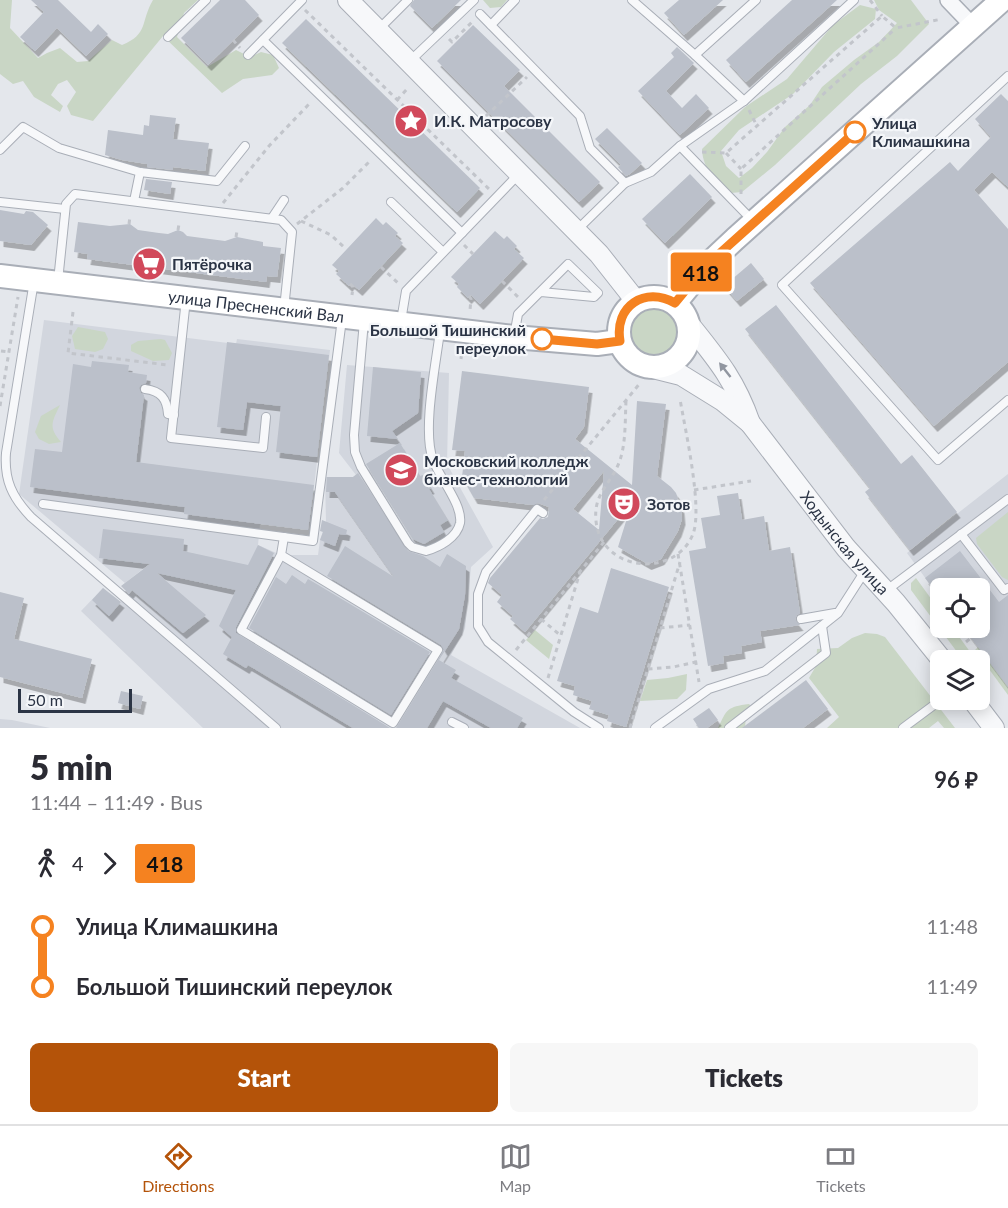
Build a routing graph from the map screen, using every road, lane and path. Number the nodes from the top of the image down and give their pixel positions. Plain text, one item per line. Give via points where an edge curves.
1 (206, 0) edge
2 (348, 0) edge
3 (408, 0) edge
4 (474, 0) edge
5 (515, 0) edge
6 (756, 0) edge
7 (854, 0) edge
8 (870, 0) edge
9 (948, 0) edge
10 (1002, 0) edge
11 (637, 1) edge
12 (300, 2) edge
13 (480, 14) dead end
14 (882, 16) junction
15 (942, 20) dead end
16 (491, 25) junction
17 (972, 26) junction
18 (896, 28) junction
19 (378, 30) junction
20 (168, 37) dead end
21 (263, 40) junction
22 (248, 55) dead end
23 (695, 55) junction
24 (409, 62) junction
25 (534, 69) junction
26 (1008, 76) edge
27 (408, 88) dead end
28 (390, 93) junction
29 (319, 94) junction
30 (386, 97) dead end
31 (397, 100) junction
32 (744, 100) junction
33 (757, 126) junction
34 (474, 128) junction
35 (245, 146) dead end
36 (682, 148) junction
37 (0, 150) edge
38 (379, 152) junction
39 (726, 153) junction
40 (741, 170) junction
41 (140, 172) junction
42 (519, 174) junction
43 (625, 183) junction
44 (489, 190) dead end
45 (284, 200) dead end
46 (134, 201) junction
47 (0, 202) edge
48 (392, 202) dead end
49 (741, 202) dead end
50 (65, 209) junction
51 (222, 212) junction
52 (130, 217) dead end
53 (272, 218) junction
54 (301, 221) junction
55 (755, 222) junction
56 (129, 224) dead end
57 (179, 224) dead end
58 (290, 229) junction
59 (178, 230) dead end
60 (237, 231) dead end
61 (576, 231) junction
62 (462, 233) junction
63 (236, 237) dead end
64 (346, 249) dead end
65 (443, 252) junction
66 (381, 267) dead end
67 (0, 276) edge
68 (35, 280) junction
69 (502, 281) dead end
70 (58, 283) junction
71 (350, 284) dead end
72 (406, 291) junction
73 (541, 292) junction
74 (352, 295) dead end
75 (469, 296) dead end
76 (18, 297) dead end
77 (186, 298) junction
78 (636, 301) junction
79 (675, 303) junction
80 (527, 306) junction
81 (284, 310) junction
82 (470, 310) dead end
83 (73, 312) dead end
84 (353, 319) junction
85 (688, 324) junction
86 (401, 325) junction
87 (440, 329) junction
88 (514, 337) junction
89 (620, 341) junction
90 (462, 350) dead end
91 (461, 359) dead end
92 (179, 367) junction
93 (645, 374) junction
94 (145, 389) dead end
95 (680, 399) dead end
96 (1008, 400) edge
97 (626, 401) junction
98 (0, 406) edge
99 (174, 415) junction
100 (266, 417) dead end
101 (0, 422) edge
102 (750, 423) junction
103 (11, 424) junction
104 (751, 482) dead end
105 (694, 490) junction
106 (1008, 499) edge
107 (43, 504) dead end
108 (540, 511) joint
109 (961, 534) junction
110 (284, 537) junction
111 (603, 542) junction
112 (678, 554) junction
113 (281, 555) junction
114 (680, 562) junction
115 (866, 570) junction
116 (580, 571) junction
117 (1008, 588) edge
118 (886, 592) junction
119 (838, 613) junction
120 (541, 619) junction
121 (801, 619) dead end
122 (690, 625) junction
123 (822, 626) junction
124 (660, 628) junction
125 (561, 635) junction
126 (971, 638) dead end
127 (966, 642) dead end
128 (934, 650) edge
129 (508, 659) junction
130 (696, 662) junction
131 (648, 669) junction
132 (545, 688) junction
133 (701, 695) junction
134 (930, 708) edge
135 (980, 710) edge
136 (452, 722) dead end
137 (276, 728) edge
138 (464, 728) edge
139 (599, 728) edge
140 (630, 728) edge
141 (655, 728) edge
142 (729, 728) edge
143 (903, 728) edge
144 (994, 728) edge

1 - 20 lane
2 - 19 street
3 - 19 lane
4 - 24 lane
5 - 16 lane
6 - 23 lane
7 - 32 lane
8 - 14 path
9 - 17 street
10 - 17 main road
11 - 23 lane
12 - 21 lane
12 - 28 path
13 - 16 lane
14 - 18 path
14 - 33 path
15 - 18 path
16 - 25 lane
17 - 55 main road
18 - 40 path
19 - 24 street
21 - 22 lane
21 - 29 lane
23 - 32 lane
24 - 34 street
25 - 34 path
25 - 43 lane via 580,116 590,148
26 - 96 lane via 782,285 938,460
27 - 31 path
28 - 30 path
28 - 31 path
29 - 38 lane
29 - 51 path via 269,146 223,202
31 - 44 path
32 - 33 path
32 - 36 lane
33 - 39 path
34 - 42 street
35 - 41 lane via 217,181
36 - 39 path
36 - 43 lane via 651,172
36 - 55 lane
37 - 41 lane via 23,127 59,148
38 - 54 path via 343,188
38 - 62 lane
39 - 40 path
40 - 49 path
41 - 46 lane
42 - 61 street
42 - 62 lane
43 - 61 lane
45 - 53 lane
46 - 50 lane via 75,194
46 - 51 lane
47 - 50 lane
48 - 65 lane
50 - 70 lane
51 - 53 lane
52 - 56 path
53 - 58 lane
54 - 58 path
54 - 64 path via 331,235
55 - 79 main road via 703,269
57 - 59 path
58 - 81 lane
60 - 63 path
61 - 78 street
62 - 65 lane
65 - 72 lane
66 - 72 path
67 - 68 main road, улица Пресненский Вал
68 - 70 main road, улица Пресненский Вал
68 - 103 lane
69 - 80 path
70 - 77 main road, улица Пресненский Вал
71 - 74 path
72 - 86 lane
73 - 73 lane via 568,264 598,293 594,297
73 - 80 lane
75 - 82 path
76 - 98 path
77 - 81 main road, улица Пресненский Вал
77 - 92 lane
78 - 79 main road via 652,296
78 - 89 main road via 621,318
79 - 85 main road
80 - 88 lane via 518,314
81 - 84 main road, улица Пресненский Вал
83 - 92 path via 68,353
84 - 86 main road, улица Пресненский Вал
84 - 87 lane via 355,452 408,543 426,551 450,538 460,524 457,505 438,473 429,446
84 - 110 lane via 313,540
85 - 93 main road via 687,344 676,359
102 -> 85 street, Ходынская улица via 731,377
86 - 87 main road, улица Пресненский Вал
87 - 88 main road, улица Пресненский Вал
88 - 89 main road, улица Пресненский Вал via 597,344
89 - 93 main road via 627,356 641,365
90 - 91 path
92 - 99 lane
93 - 97 path
93 - 102 street, Ходынская улица via 681,375
94 - 99 lane via 161,394 167,402 168,414
95 - 105 path
97 - 108 path
97 - 111 path via 621,456 598,497 595,511
99 - 100 lane via 171,438 263,448
101 - 103 lane
102 - 115 street, Ходынская улица
103 - 137 lane via 5,468 10,491 18,504
104 - 105 path
105 - 112 path via 697,521 693,534
106 - 109 lane
107 - 110 lane
108 - 129 lane via 486,572 480,587 480,632
109 - 117 lane via 1004,591
109 - 118 lane
110 - 113 lane
111 - 112 path via 621,559 634,564 662,562
111 - 116 path
112 - 114 path
113 - 113 lane via 438,650 393,723 241,630
114 - 122 path
114 - 124 path
115 - 118 street, Ходынская улица
115 - 119 lane
116 - 120 path
116 - 125 path
118 - 128 street, Ходынская улица
119 - 121 lane
119 - 123 lane
120 - 125 path
120 - 129 path
122 - 124 path
122 - 130 path
123 - 133 lane via 765,671
123 - 142 lane via 826,653
124 - 131 path
125 - 132 path
126 - 127 path
129 - 132 lane
130 - 131 path
130 - 133 path
131 - 140 path
132 - 139 lane
133 - 141 lane
134 - 143 lane
135 - 144 street
136 - 138 lane

